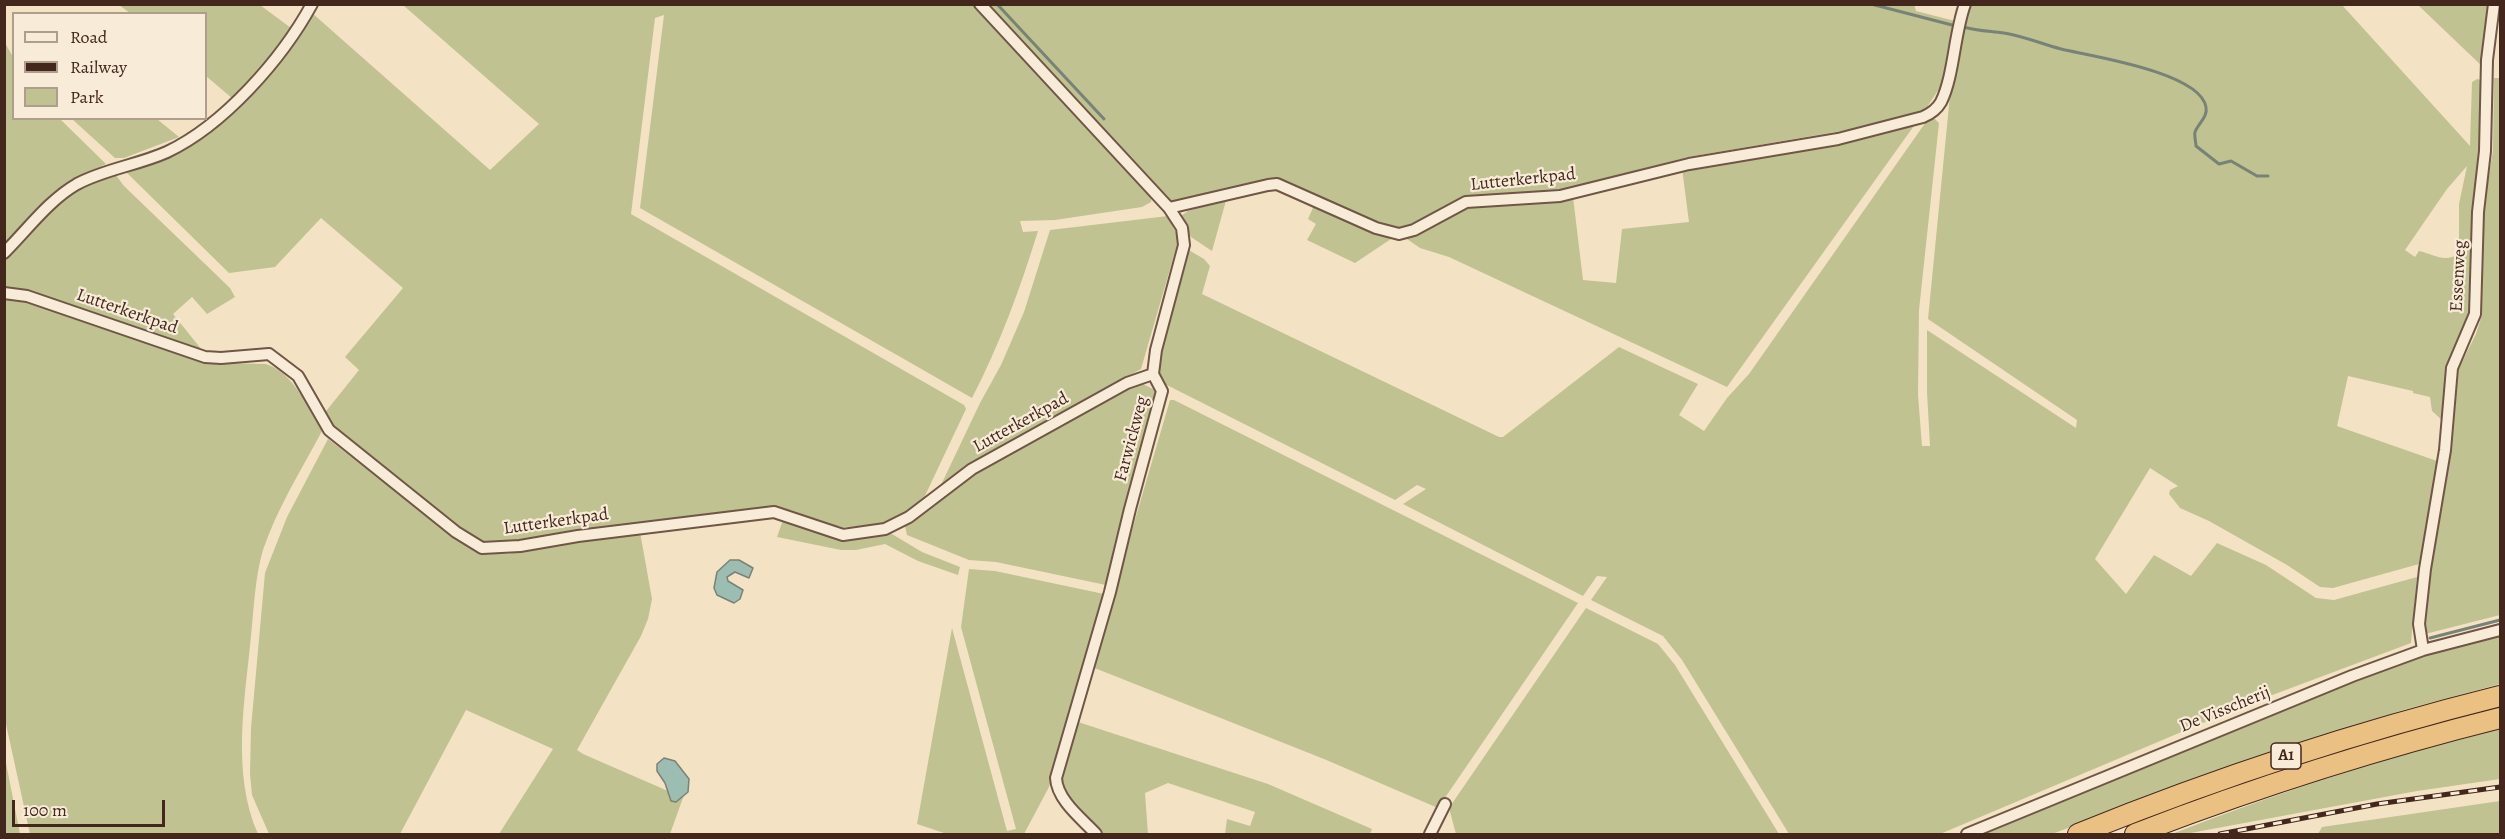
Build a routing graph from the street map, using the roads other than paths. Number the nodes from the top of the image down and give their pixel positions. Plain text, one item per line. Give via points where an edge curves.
1 (312, 4) edge
2 (980, 4) edge
3 (1965, 4) edge
4 (2494, 4) edge
5 (1169, 208) junction
6 (4, 254) edge
7 (4, 293) edge
8 (1153, 374) junction
9 (2500, 630) edge
10 (2423, 650) junction
11 (2500, 696) edge
12 (2500, 718) edge
13 (1445, 804) dead end
14 (1096, 834) edge
15 (1430, 834) edge
16 (1966, 834) edge
17 (2078, 834) edge
18 (2135, 834) edge

1 - 6 street via 270,64 222,114 164,153 76,185
2 - 5 street, Farwickweg
3 - 5 street, Lutterkerkpad via 1941,102 1929,115 1838,139 1689,164 1560,196 1466,202 1400,234 1381,231 1277,184
4 - 10 street, Essenweg via 2487,60 2475,314 2452,368 2445,450 2419,624
5 - 8 street, Farwickweg via 1182,228 1184,244
7 - 8 street, Lutterkerkpad via 27,296 205,357 269,354 298,376 329,430 456,532 482,548 774,512 843,535 885,529 909,517 972,469 1127,383
8 - 14 street, Farwickweg via 1162,391 1056,778 1061,796
9 - 10 street, De Visscherij
10 - 16 street, De Visscherij
11 - 17 highway, A1 via 2403,720 2290,755
12 - 18 highway, A1 via 2407,741
13 - 15 street

